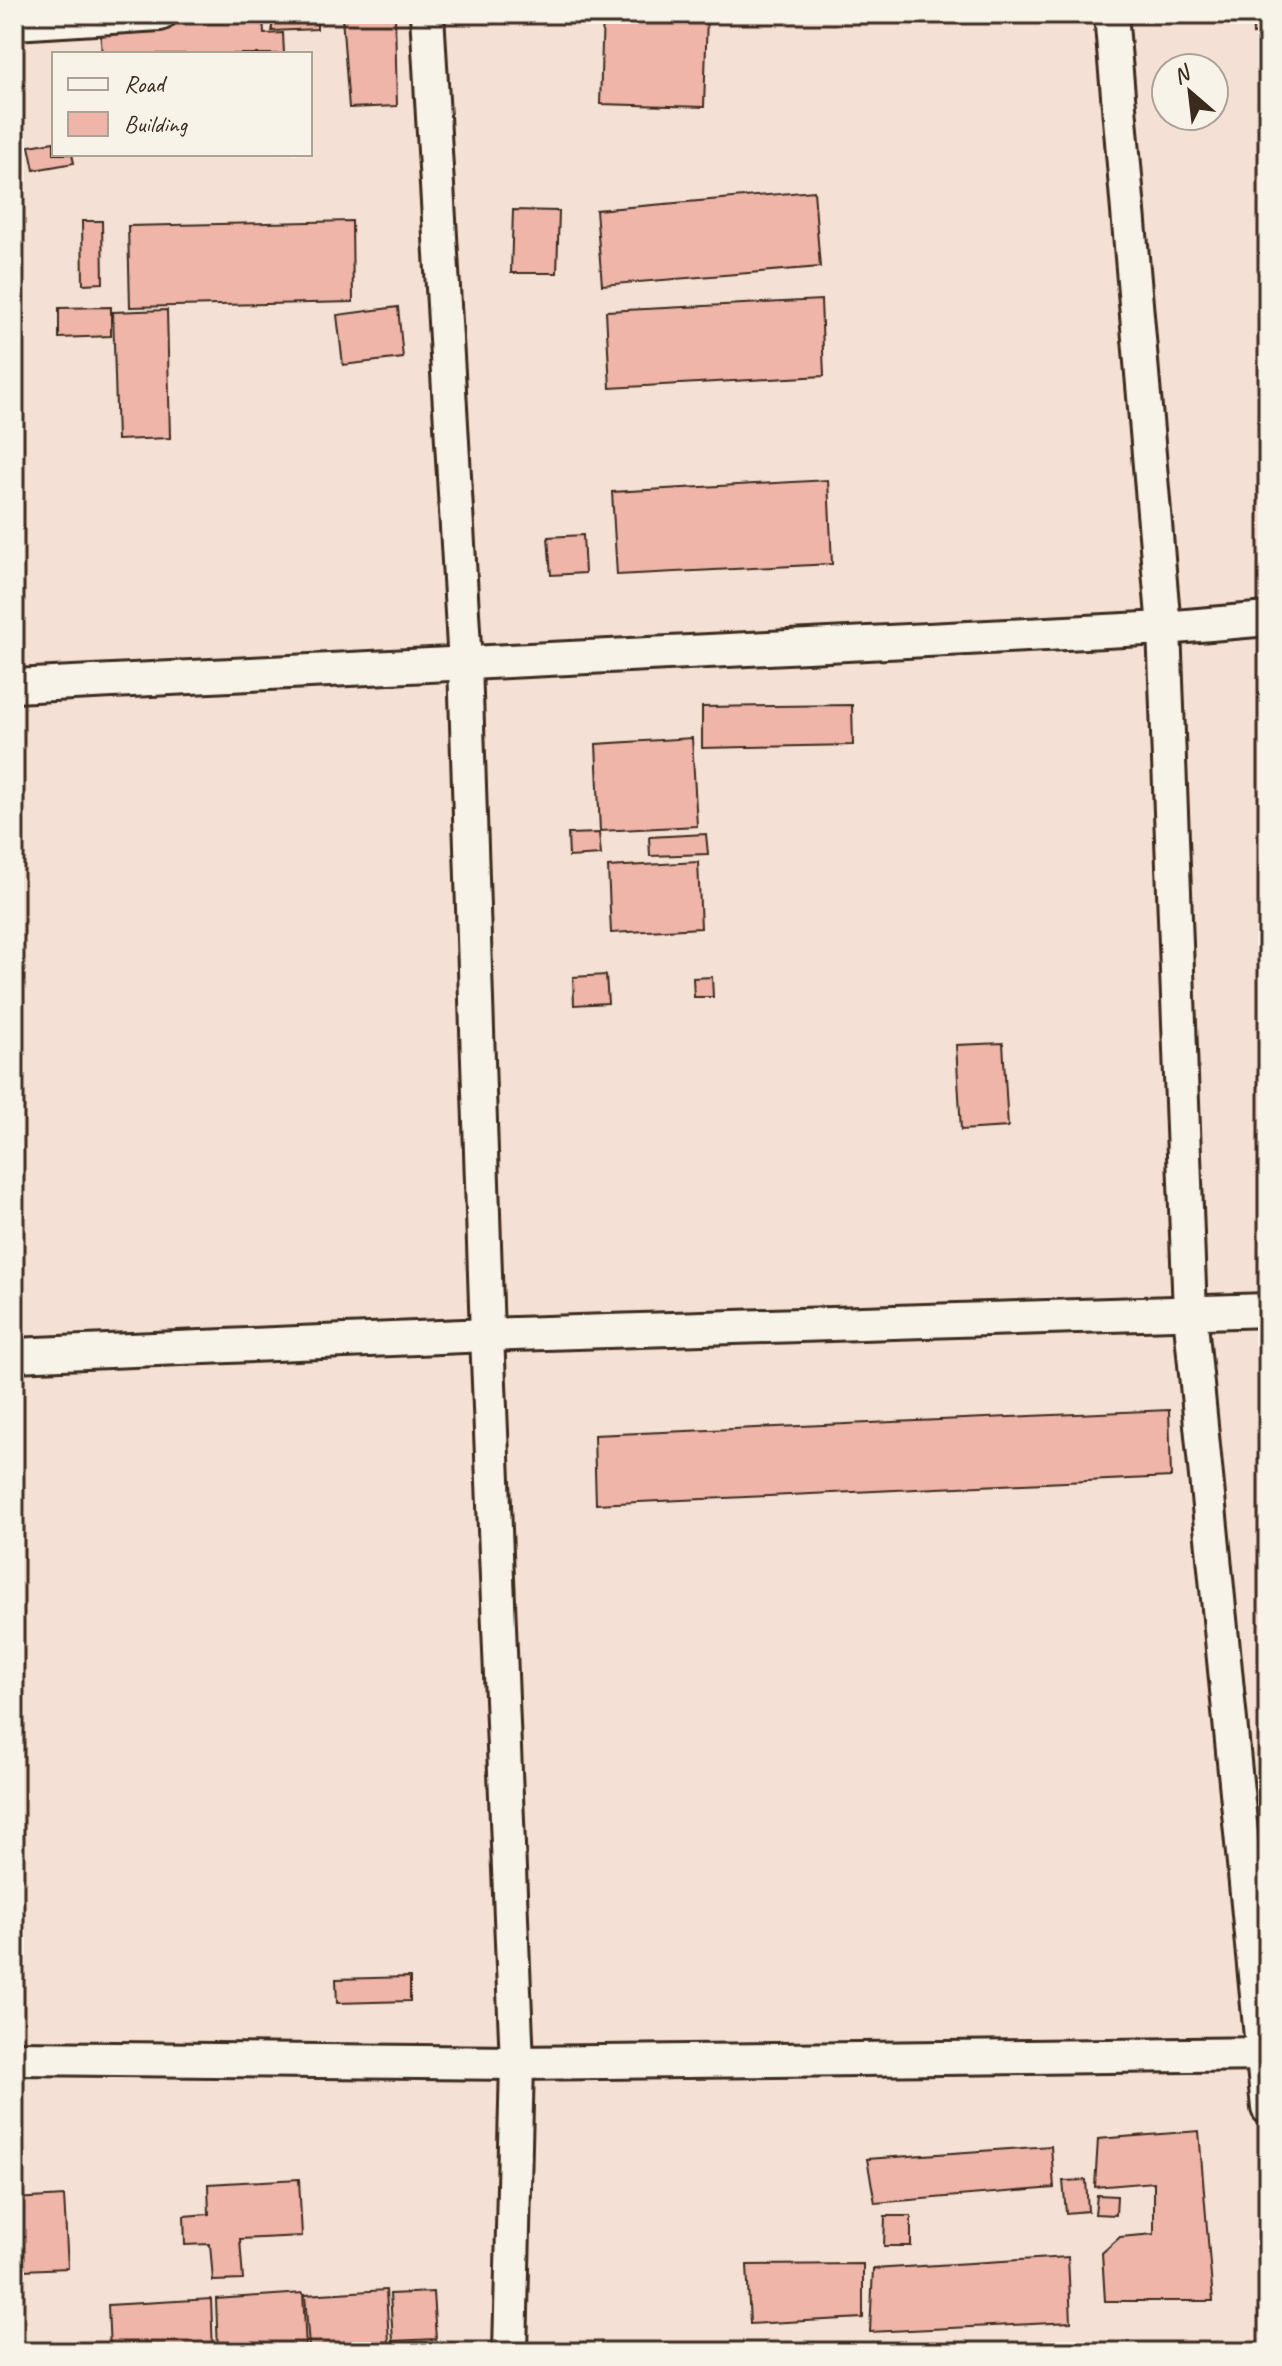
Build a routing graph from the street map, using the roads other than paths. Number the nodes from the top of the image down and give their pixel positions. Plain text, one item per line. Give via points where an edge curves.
1 (160, 14) edge
2 (427, 14) edge
3 (1111, 14) edge
4 (14, 23) edge
5 (1268, 619) edge
6 (1164, 628) junction
7 (465, 664) junction
8 (14, 686) edge
9 (1268, 1310) edge
10 (1190, 1313) junction
11 (487, 1335) junction
12 (14, 1355) edge
13 (1266, 2055) edge
14 (14, 2058) edge
15 (517, 2063) junction
16 (1268, 2108) edge
17 (510, 2352) edge

1 - 4 street
2 - 7 street
3 - 6 street
5 - 6 street
6 - 7 street
6 - 10 street
7 - 8 street
7 - 11 street
9 - 10 street
10 - 11 street
10 - 13 street
11 - 12 street
11 - 15 street
13 - 15 street
13 - 16 street
14 - 15 street
15 - 17 street

